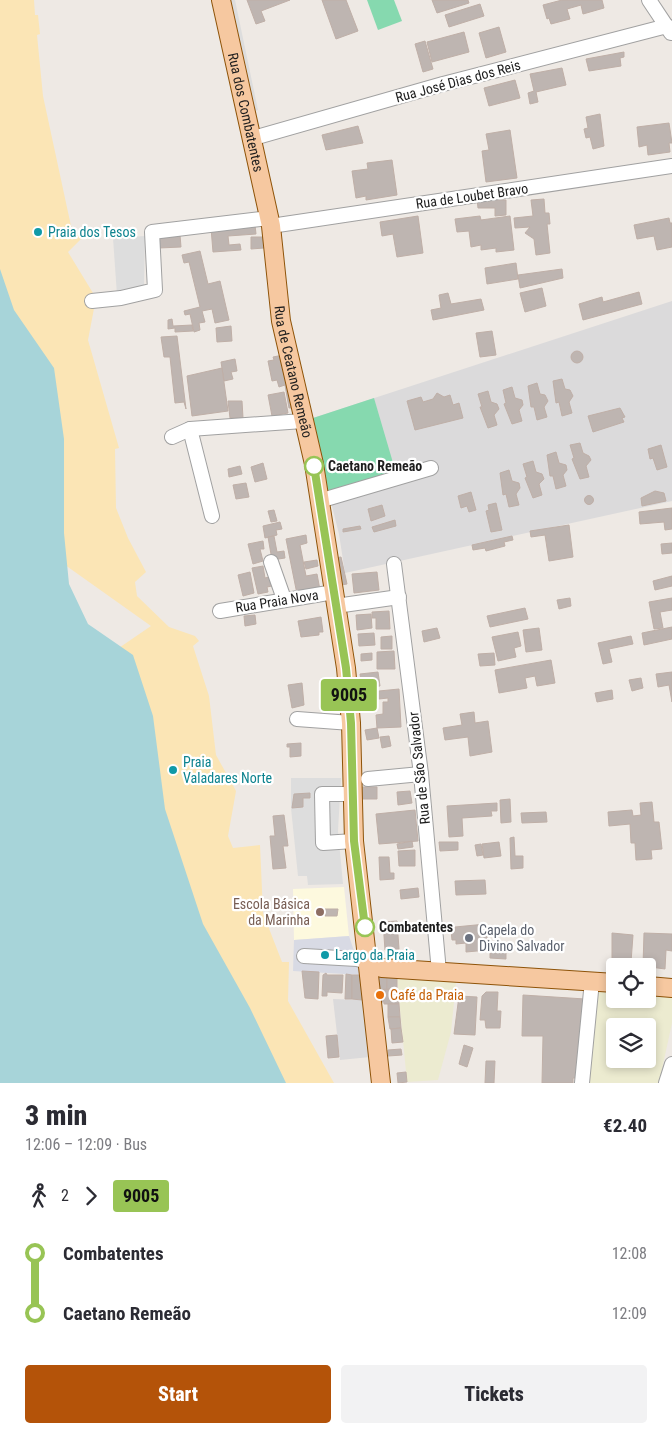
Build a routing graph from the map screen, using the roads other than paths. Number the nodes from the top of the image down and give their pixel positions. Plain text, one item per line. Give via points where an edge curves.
1 (221, 0) edge
2 (649, 0) edge
3 (670, 30) edge
4 (250, 139) junction
5 (672, 166) edge
6 (270, 222) junction
7 (92, 301) dead end
8 (303, 421) junction
9 (190, 429) junction
10 (172, 437) dead end
11 (431, 468) dead end
12 (319, 501) junction
13 (212, 516) dead end
14 (271, 562) dead end
15 (394, 564) dead end
16 (399, 597) junction
17 (284, 599) junction
18 (335, 599) junction
19 (220, 611) dead end
20 (297, 720) dead end
21 (351, 723) junction
22 (421, 774) junction
23 (368, 779) dead end
24 (352, 794) junction
25 (354, 841) junction
26 (304, 956) dead end
27 (368, 962) junction
28 (439, 972) junction
29 (592, 981) junction
30 (606, 982) edge
31 (656, 987) edge
32 (672, 988) edge
33 (672, 1064) edge
34 (381, 1083) edge
35 (582, 1083) edge
36 (666, 1083) edge

1 - 4 main road, Rua dos Combatentes
2 - 3 street
3 - 4 street, Rua José Dias dos Reis via 443,84
4 - 6 main road, Rua dos Combatentes
5 - 6 street, Rua de Loubet Bravo
6 - 7 street, Rua de Loubet Bravo via 152,232 155,290
6 - 8 main road, Rua de Ceatano Remeão via 281,321
8 - 9 street
8 - 12 main road, Rua de Ceatano Remeão
9 - 10 street
9 - 13 street
11 - 12 street
12 - 18 main road, Rua de Ceatano Remeão
14 - 17 street
15 - 16 street, Rua de São Salvador
16 - 18 street, Rua Praia Nova
16 - 22 street, Rua de São Salvador
17 - 18 street, Rua Praia Nova
17 - 19 street, Rua Praia Nova
18 - 21 main road, Rua de Ceatano Remeão
20 - 21 street
21 - 24 main road, Rua de Ceatano Remeão
22 - 23 street
22 - 28 street, Rua de São Salvador
24 - 25 main road, Rua de Ceatano Remeão
24 - 25 street via 322,794 323,842
25 - 27 main road, Rua de Ceatano Remeão
26 - 27 street
27 - 28 main road via 382,968
27 - 34 main road, Rua de Ceatano Remeão
28 - 29 main road
29 - 30 main road
29 - 35 street
31 - 32 main road
33 - 36 street

